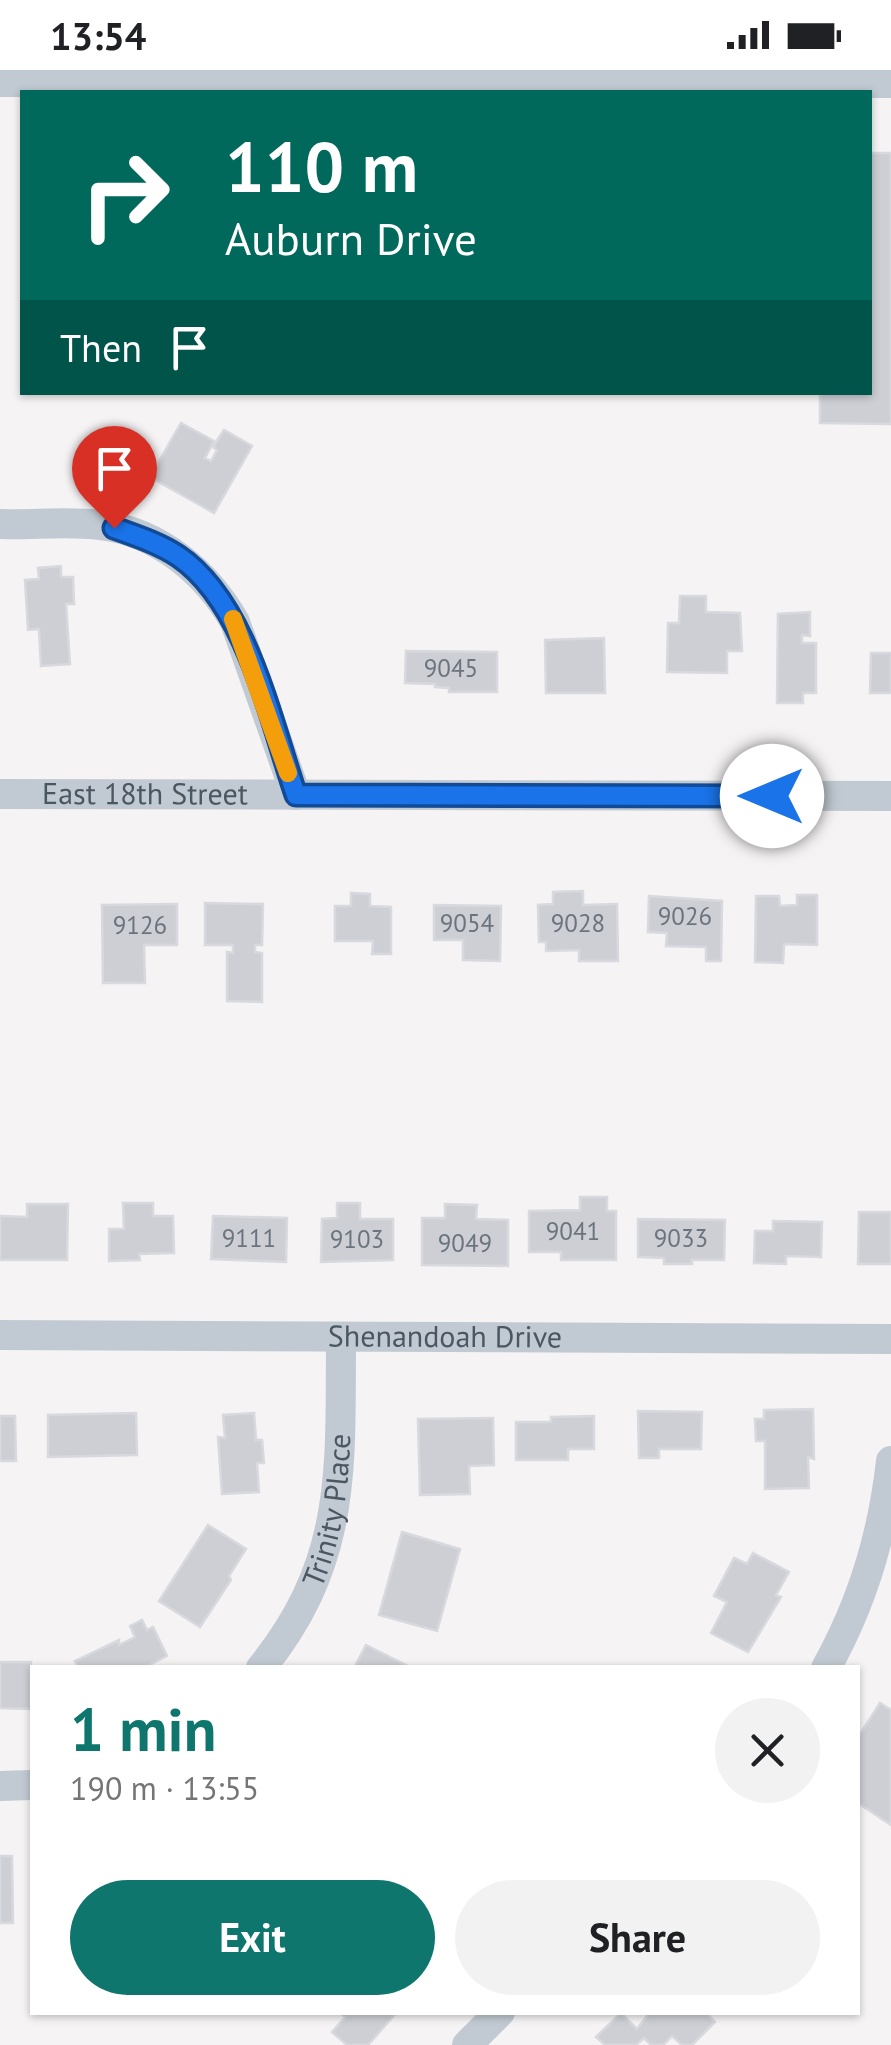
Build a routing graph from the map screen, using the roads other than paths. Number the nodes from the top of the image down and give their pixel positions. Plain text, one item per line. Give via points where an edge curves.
1 (0, 82) edge
2 (891, 83) edge
3 (0, 524) edge
4 (0, 794) edge
5 (296, 795) junction
6 (891, 796) edge
7 (0, 1336) edge
8 (341, 1339) junction
9 (891, 1339) edge
10 (891, 1462) edge
11 (263, 1665) edge
12 (828, 1665) edge
13 (30, 1785) edge
14 (0, 1786) edge
15 (497, 2015) edge
16 (467, 2045) edge

1 - 2 street
3 - 5 street via 114,528 154,542 200,574 235,622
4 - 5 street, East 18th Street
5 - 6 street, East 18th Street
7 - 8 street, Shenandoah Drive
8 - 9 street, Shenandoah Drive
8 - 11 street, Trinity Place via 334,1518 307,1598
10 - 12 street via 868,1574
13 - 14 street
15 - 16 street

